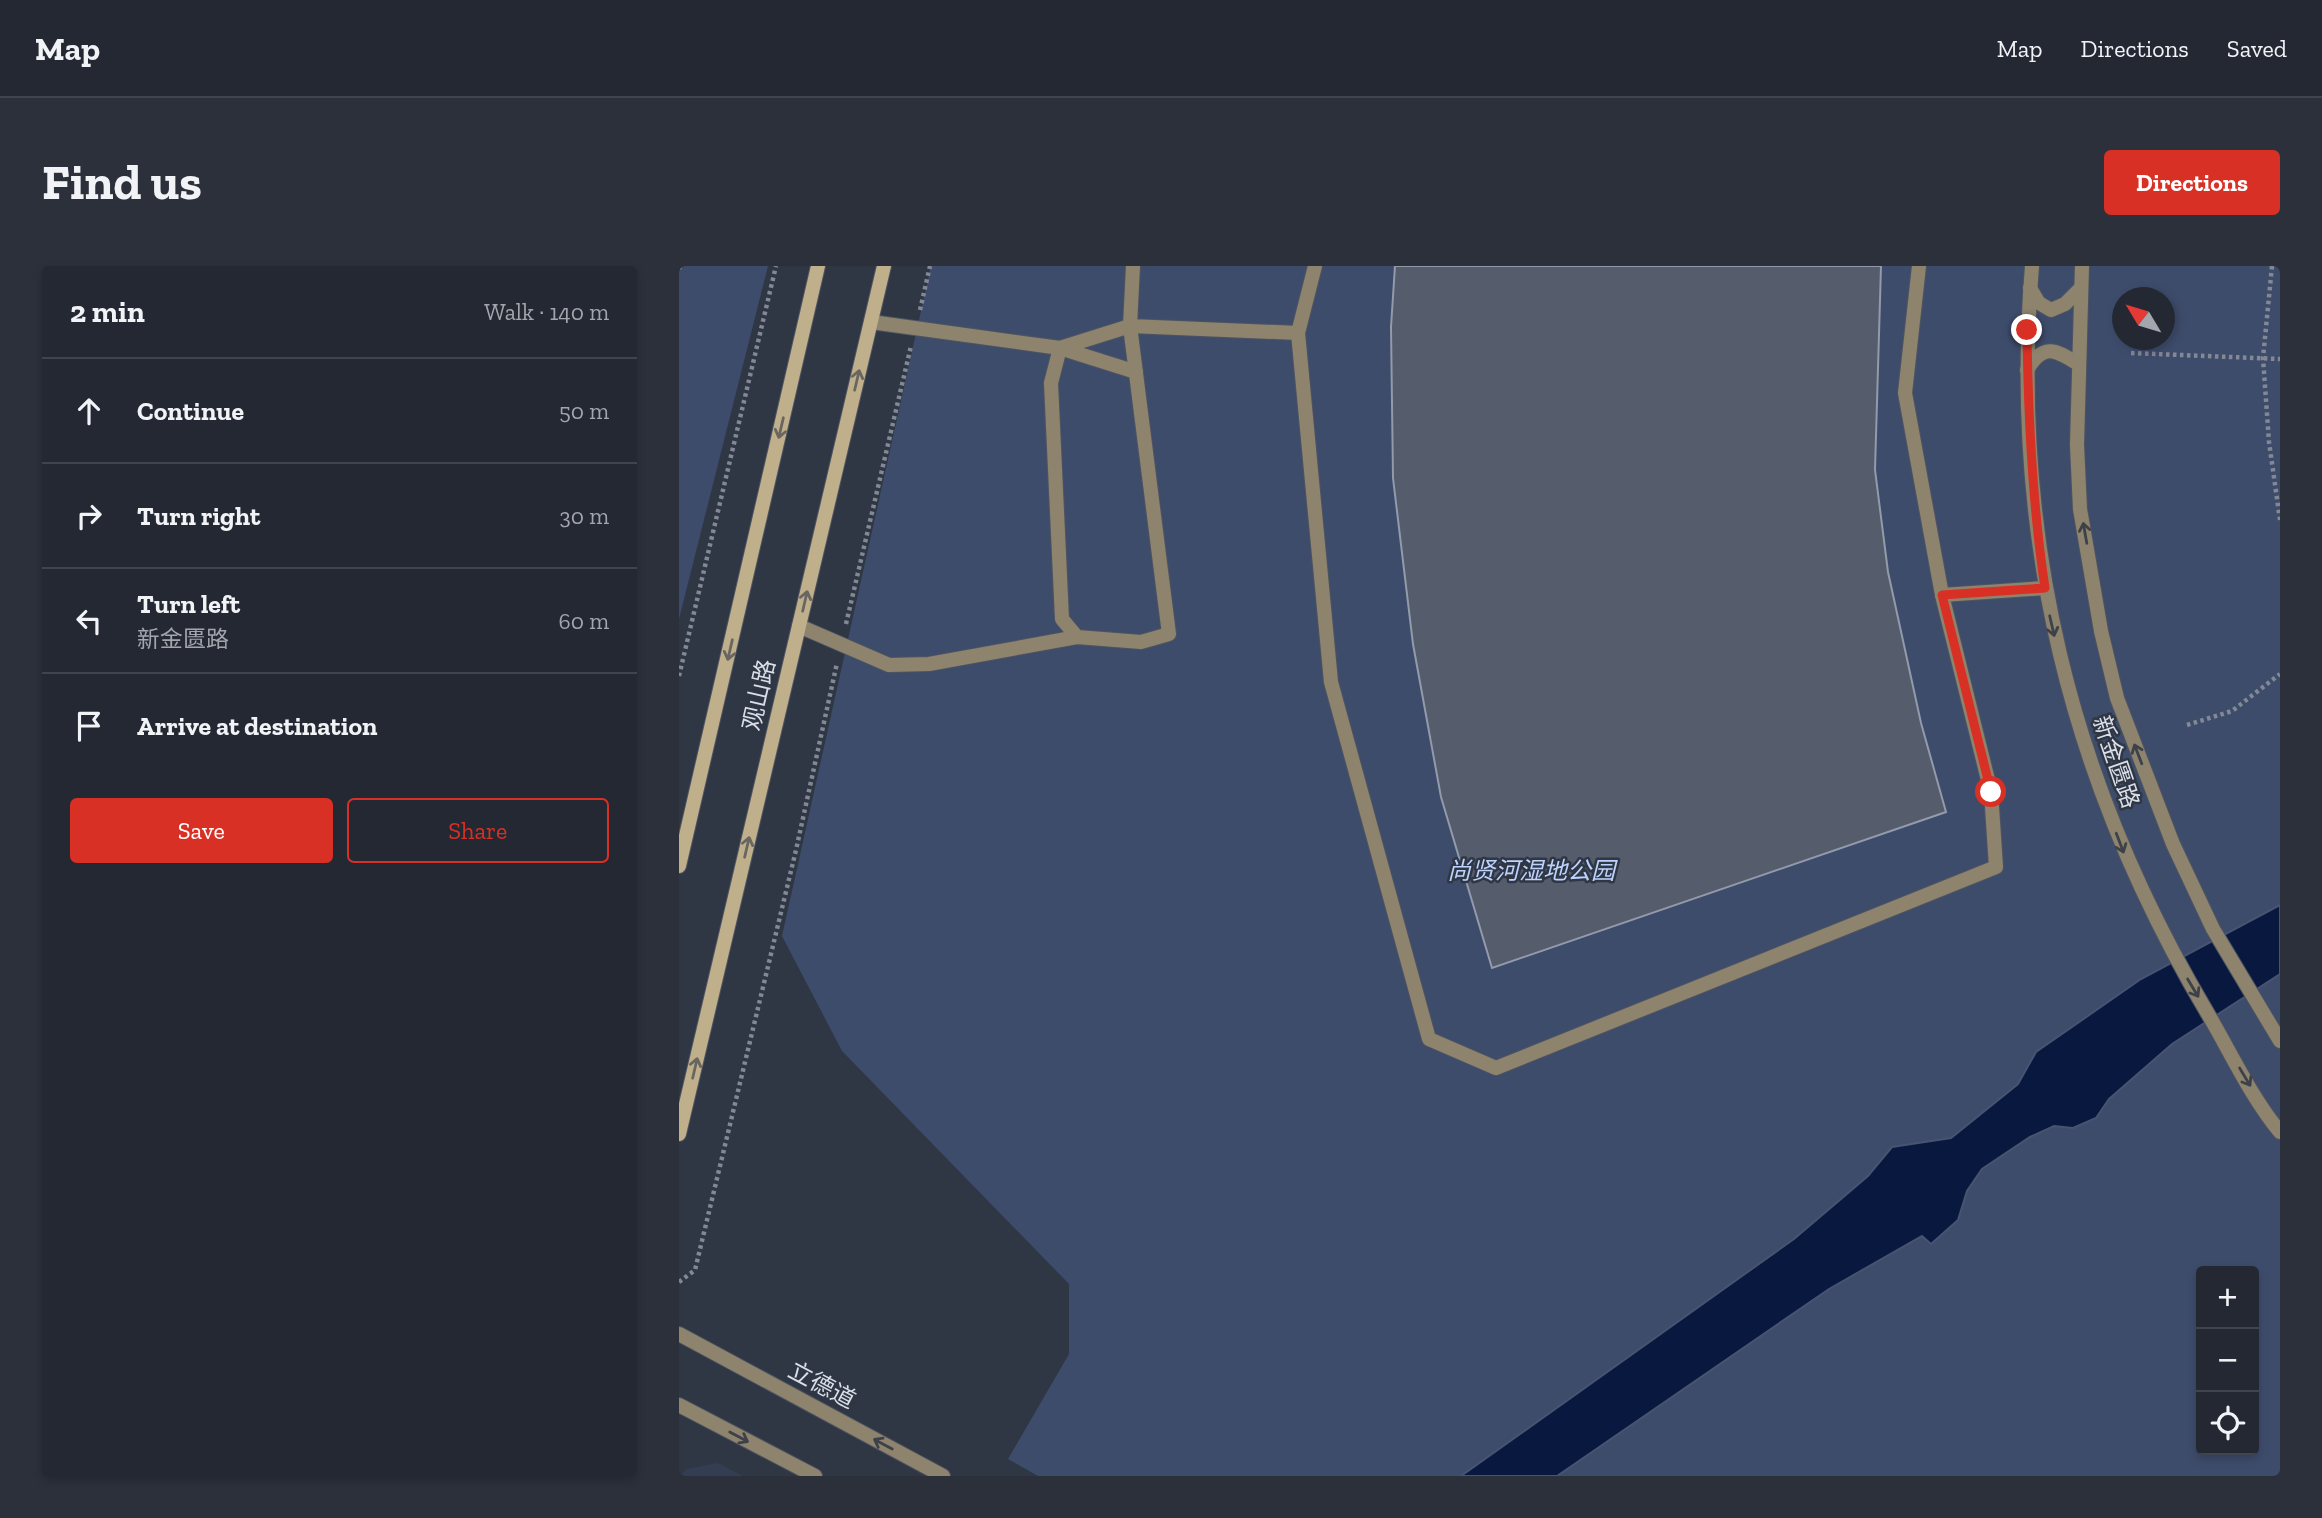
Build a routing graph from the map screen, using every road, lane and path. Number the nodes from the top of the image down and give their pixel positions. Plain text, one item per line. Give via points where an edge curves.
1 (776, 266) edge
2 (818, 266) edge
3 (884, 266) edge
4 (930, 266) edge
5 (1133, 266) edge
6 (1315, 266) edge
7 (1919, 266) edge
8 (2032, 266) edge
9 (2082, 266) edge
10 (2272, 266) edge
11 (2030, 288) junction
12 (2080, 289) junction
13 (871, 322) junction
14 (1130, 326) junction
15 (916, 328) junction
16 (1298, 333) junction
17 (1060, 348) junction
18 (2131, 352) dead end
19 (2263, 358) junction
20 (2280, 359) edge
21 (2078, 364) junction
22 (2027, 370) junction
23 (1136, 372) junction
24 (2280, 520) edge
25 (2045, 588) junction
26 (1942, 595) junction
27 (799, 626) junction
28 (1077, 637) junction
29 (841, 644) junction
30 (2280, 674) edge
31 (679, 676) edge
32 (2187, 725) dead end
33 (679, 866) edge
34 (2280, 1041) edge
35 (2280, 1132) edge
36 (679, 1134) edge
37 (679, 1282) edge
38 (679, 1334) edge
39 (679, 1405) edge
40 (815, 1476) edge
41 (943, 1476) edge

1 - 31 path
2 -> 33 main road, 观山路
3 - 13 main road, 观山路
4 - 15 path
5 - 14 street
6 - 16 street
7 - 26 street via 1905,393
8 - 11 street, 新金匮路
9 - 12 street, 新金匮路
10 - 19 path
11 - 12 street via 2039,303 2051,310
11 - 22 street, 新金匮路
12 - 21 street, 新金匮路
13 - 15 street
27 -> 13 main road, 观山路
14 - 16 street
14 - 17 street
14 - 23 street
15 - 17 street
15 - 29 path
16 - 26 street via 1331,682 1429,1039 1496,1068 1996,867 1991,792
17 - 23 street
17 - 28 street via 1051,383 1062,619
18 - 19 path
19 - 20 path
19 - 24 path
21 - 22 street via 2050,350 2036,356
34 -> 21 street, 新金匮路 via 2213,929 2173,844 2117,698 2080,509
22 - 25 street, 新金匮路 via 2036,533
23 - 28 street via 1169,634 1141,642
25 - 26 street
25 -> 35 street, 新金匮路 via 2068,693 2132,873 2173,955
27 - 29 street
36 -> 27 main road, 观山路
28 - 29 street via 929,664 889,665
29 - 37 path via 695,1270
30 - 32 path via 2232,710
41 -> 38 street, 立德道
39 -> 40 street

